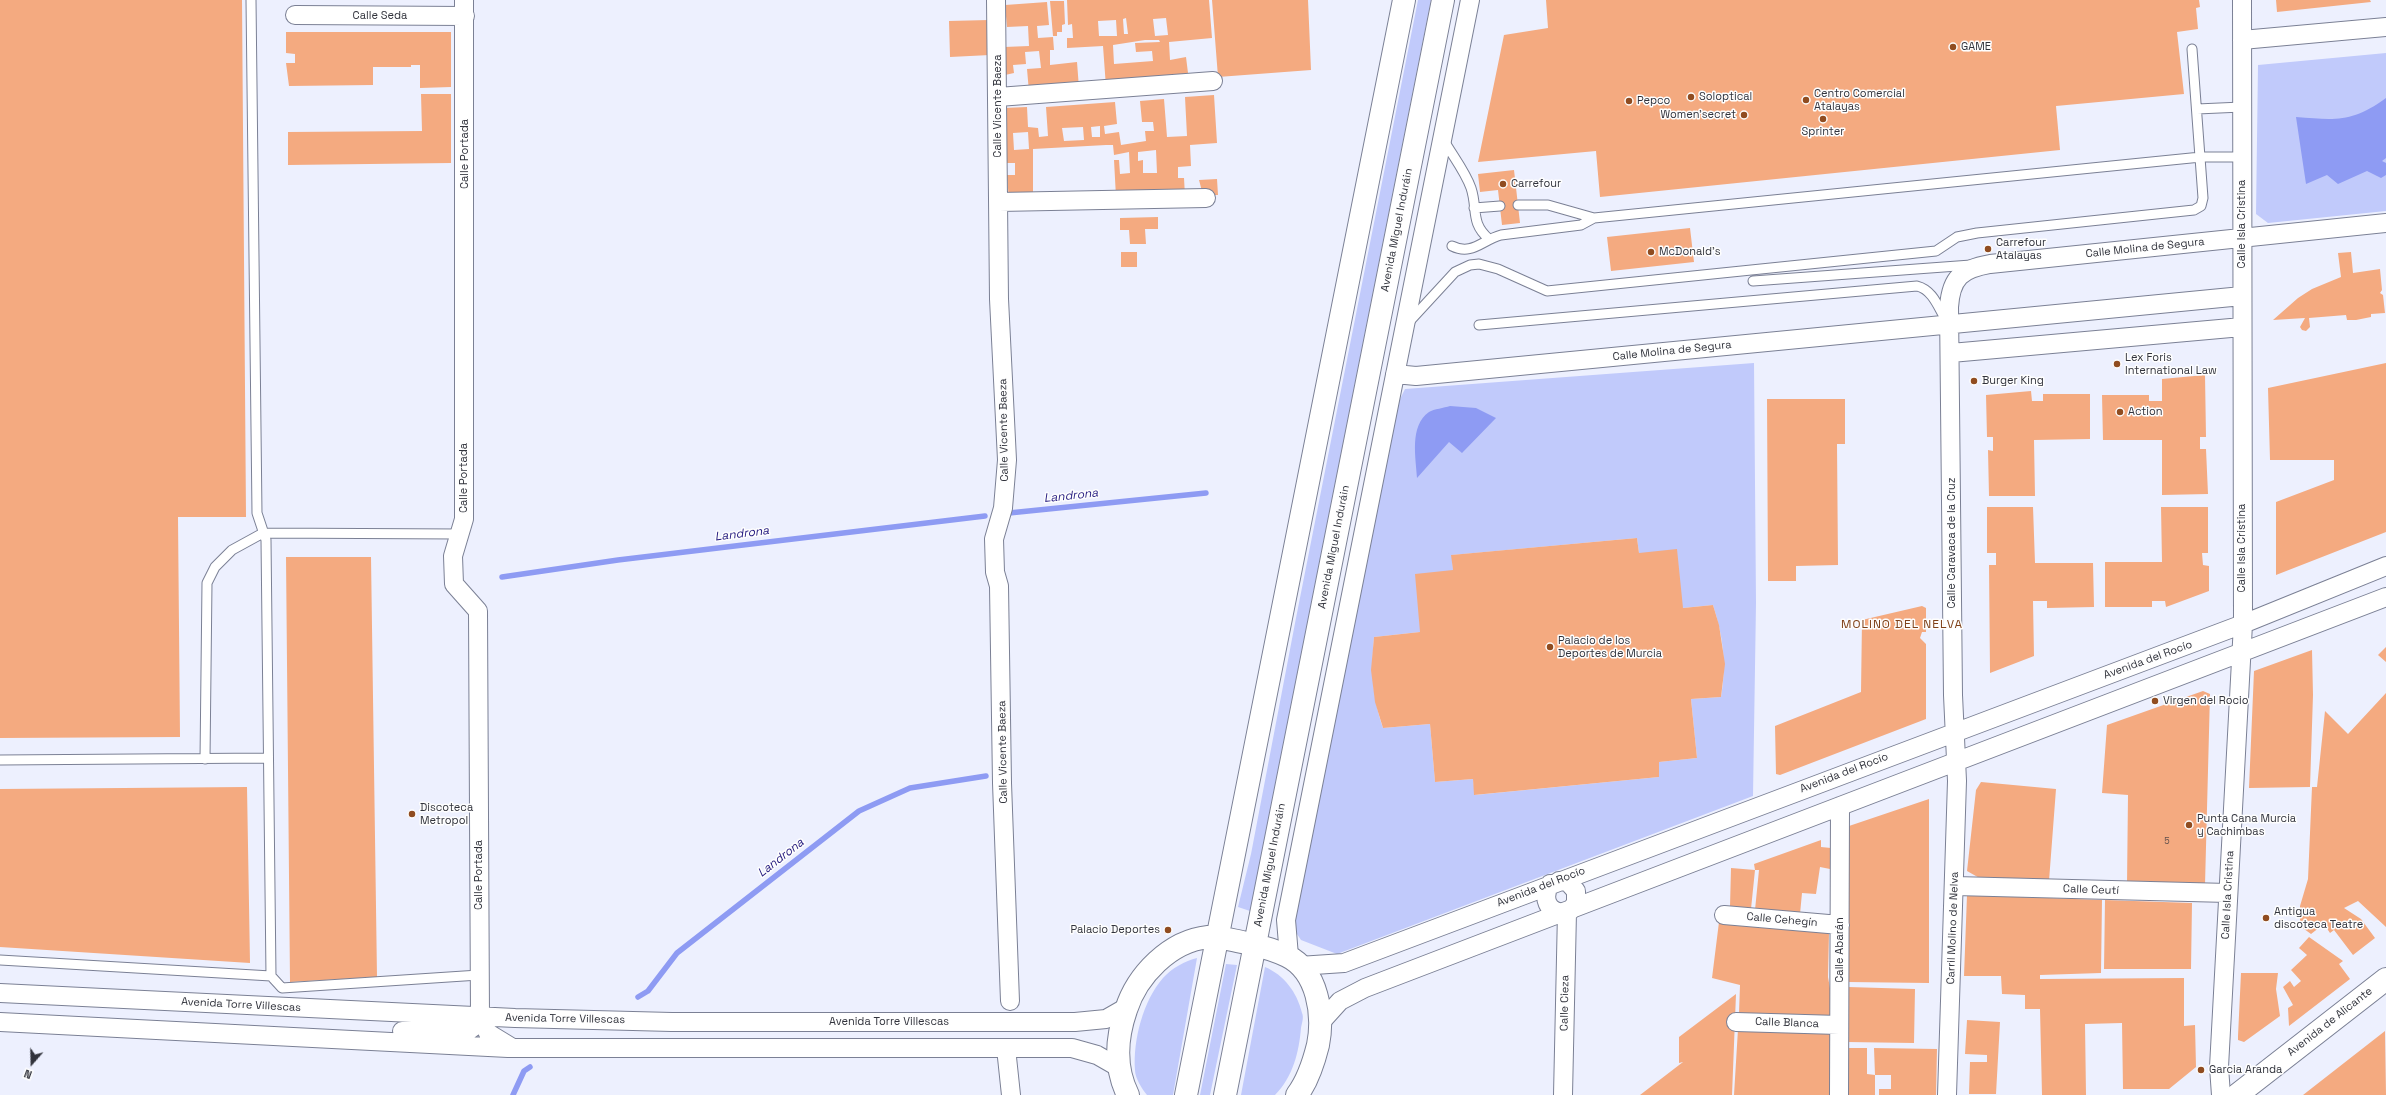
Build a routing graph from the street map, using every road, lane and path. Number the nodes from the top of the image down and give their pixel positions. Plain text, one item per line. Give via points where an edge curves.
1 (251, 0) edge
2 (996, 0) edge
3 (1404, 0) edge
4 (1443, 0) edge
5 (1470, 0) edge
6 (2242, 0) edge
7 (362, 8) edge
8 (464, 8) edge
9 (295, 15) dead end
10 (2386, 27) edge
11 (2242, 40) junction
12 (2192, 49) dead end
13 (1213, 81) dead end
14 (998, 97) junction
15 (2242, 107) junction
16 (2197, 109) junction
17 (1443, 138) junction
18 (2201, 157) junction
19 (2242, 157) junction
20 (1206, 198) dead end
21 (998, 202) junction
22 (1518, 205) dead end
23 (1500, 206) dead end
24 (1474, 208) junction
25 (1594, 218) junction
26 (2386, 223) edge
27 (1489, 239) junction
28 (2242, 239) junction
29 (1452, 246) dead end
30 (1990, 264) junction
31 (1753, 280) dead end
32 (2242, 296) junction
33 (1479, 325) dead end
34 (1405, 326) junction
35 (1949, 326) junction
36 (2242, 327) junction
37 (1951, 353) junction
38 (1395, 374) junction
39 (264, 534) junction
40 (459, 534) junction
41 (2386, 566) edge
42 (2386, 597) edge
43 (2243, 624) junction
44 (2241, 654) junction
45 (1955, 732) junction
46 (206, 758) junction
47 (268, 758) junction
48 (0, 760) edge
49 (1956, 760) junction
50 (1840, 806) junction
51 (1554, 882) junction
52 (1955, 886) junction
53 (2228, 893) junction
54 (1567, 912) junction
55 (1724, 915) dead end
56 (1840, 925) junction
57 (1218, 937) junction
58 (1254, 945) junction
59 (0, 960) edge
60 (1294, 961) junction
61 (271, 976) junction
62 (479, 976) junction
63 (2386, 979) edge
64 (0, 992) edge
65 (1010, 1001) dead end
66 (1127, 1007) junction
67 (480, 1017) junction
68 (0, 1022) edge
69 (1321, 1022) junction
70 (1736, 1022) dead end
71 (1839, 1025) junction
72 (325, 1038) junction
73 (513, 1048) junction
74 (1006, 1048) junction
75 (1118, 1067) junction
76 (1011, 1095) edge
77 (1128, 1095) edge
78 (1186, 1095) edge
79 (1225, 1095) edge
80 (1297, 1095) edge
81 (1563, 1095) edge
82 (1839, 1095) edge
83 (1947, 1095) edge
84 (2221, 1095) edge
85 (2237, 1095) edge

1 - 39 lane via 257,513
2 - 14 street, Calle Vicente Baeza
3 - 57 main road
4 - 58 main road, Avenida Miguel Induráin
5 - 17 street
6 - 11 street, Calle Isla Cristina
7 - 8 street, Calle Seda
7 - 9 street, Calle Seda
8 - 40 street, Calle Portada via 464,514
10 - 11 street
11 - 15 street, Calle Isla Cristina
12 - 16 lane
13 - 14 street
14 - 21 street, Calle Vicente Baeza
15 - 16 lane
15 - 19 street, Calle Isla Cristina
16 - 18 lane
17 - 24 lane via 1471,188
17 - 34 street
18 - 19 lane
18 - 25 lane
18 - 34 lane via 2203,198 2200,206 2194,210 1977,233 1957,237 1936,251 1547,291 1498,269 1470,264 1455,272
19 - 28 street, Calle Isla Cristina
20 - 21 street
21 - 65 street, Calle Vicente Baeza via 999,299 1007,460 1003,508 994,539 999,586 1002,783
22 - 25 lane via 1548,205
23 - 24 lane
24 - 27 lane via 1479,229
25 - 27 lane via 1581,224 1501,235
26 - 28 street, Calle Molina de Segura
27 - 29 lane via 1470,250
28 - 30 street, Calle Molina de Segura
28 - 32 street, Calle Isla Cristina
30 - 31 lane
30 - 35 street, Calle Molina de Segura via 1965,271 1954,282 1949,298
32 - 35 street, Calle Molina de Segura
32 - 36 street, Calle Isla Cristina
33 - 35 lane via 1917,286 1931,294
34 - 38 street
35 - 37 street, Calle Caravaca de la Cruz
35 - 38 street, Calle Molina de Segura via 1416,376
36 - 37 street
36 - 43 street, Calle Isla Cristina
37 - 45 street, Calle Caravaca de la Cruz
38 - 60 street via 1286,920
39 - 40 lane
39 - 46 lane via 232,550 215,567 207,583
39 - 47 lane
40 - 62 street, Calle Portada via 453,556 454,584 478,611
41 - 43 street, Avenida del Rocío
42 - 44 street
43 - 44 street, Calle Isla Cristina
43 - 45 street, Avenida del Rocío
44 - 49 street
44 - 53 street, Calle Isla Cristina
45 - 49 street, Calle Caravaca de la Cruz
45 - 51 street, Avenida del Rocío
46 - 47 lane
46 - 48 lane
47 - 61 lane
49 - 50 street
49 - 52 street, Carril Molino de Nelva
50 - 54 street
50 - 56 street, Calle Abarán
51 - 54 street via 1545,895 1546,901 1554,911
51 - 54 street via 1568,882 1576,890 1576,903
51 - 60 street, Avenida del Rocío via 1344,963
52 - 53 street, Calle Ceutí
52 - 83 street, Carril Molino de Nelva
53 - 84 street, Calle Isla Cristina via 2219,1067
54 - 69 street via 1350,994
54 - 81 street, Calle Cieza
55 - 56 street, Calle Cehegín
56 - 71 street, Calle Abarán
57 - 58 main road
57 - 66 main road via 1186,942 1163,957 1142,979
57 - 78 main road
58 - 60 main road
58 - 79 main road, Avenida Miguel Induráin
59 - 61 lane
60 - 69 main road via 1315,990
61 - 62 lane via 282,988
62 - 67 street, Calle Portada
63 - 85 main road, Avenida de Alicante
64 - 67 street, Avenida Torre Villescas
66 - 67 street, Avenida Torre Villescas via 1106,1019 1075,1022 672,1022
66 - 75 main road via 1119,1035
67 - 72 street via 476,1025 468,1031 381,1030
67 - 73 street via 488,1033
68 - 72 street
69 - 80 main road via 1314,1058
70 - 71 street, Calle Blanca
71 - 82 street, Calle Abarán
72 - 73 street
73 - 74 street
74 - 75 street via 1079,1050 1097,1055
74 - 76 street
75 - 77 main road

